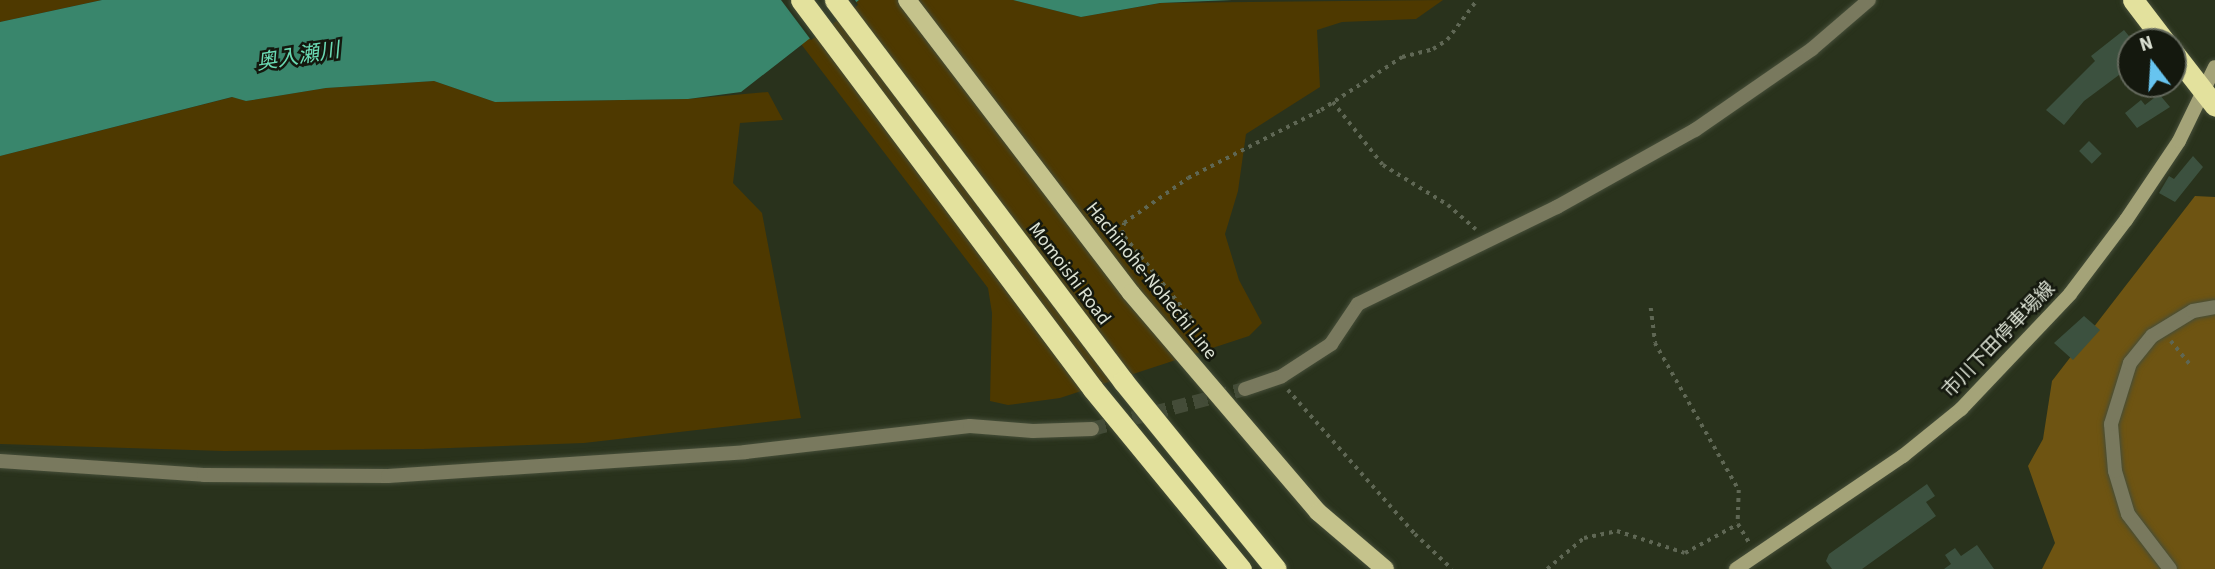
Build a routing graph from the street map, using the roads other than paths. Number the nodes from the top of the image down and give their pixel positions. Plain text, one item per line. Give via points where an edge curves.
1 (801, 0) edge
2 (835, 0) edge
3 (907, 0) edge
4 (1868, 0) edge
5 (2133, 0) edge
6 (2154, 28) edge
7 (2215, 67) edge
8 (2187, 70) edge
9 (2210, 100) edge
10 (2215, 307) edge
11 (1245, 389) tunnel mouth
12 (1093, 429) tunnel mouth
13 (0, 461) edge
14 (1241, 569) edge
15 (1276, 569) edge
16 (1385, 569) edge
17 (1736, 569) edge
18 (2170, 569) edge

1 - 14 highway via 1093,389
2 - 15 highway, Momoishi Road via 1123,381
3 - 16 main road, Hachinohe-Nohechi Line via 1084,234 1191,364 1318,512
4 - 11 street via 1812,49 1695,130 1489,241 1358,304 1331,344 1282,376
5 - 6 highway
7 - 9 main road, 市川下田停車場線
8 - 9 highway
9 - 17 main road, 市川下田停車場線 via 2070,294 1961,410 1903,456
10 - 18 street via 2193,311 2161,328 2130,363 2110,424 2115,471 2128,514
12 - 13 street via 970,426 745,452 388,476 204,475

